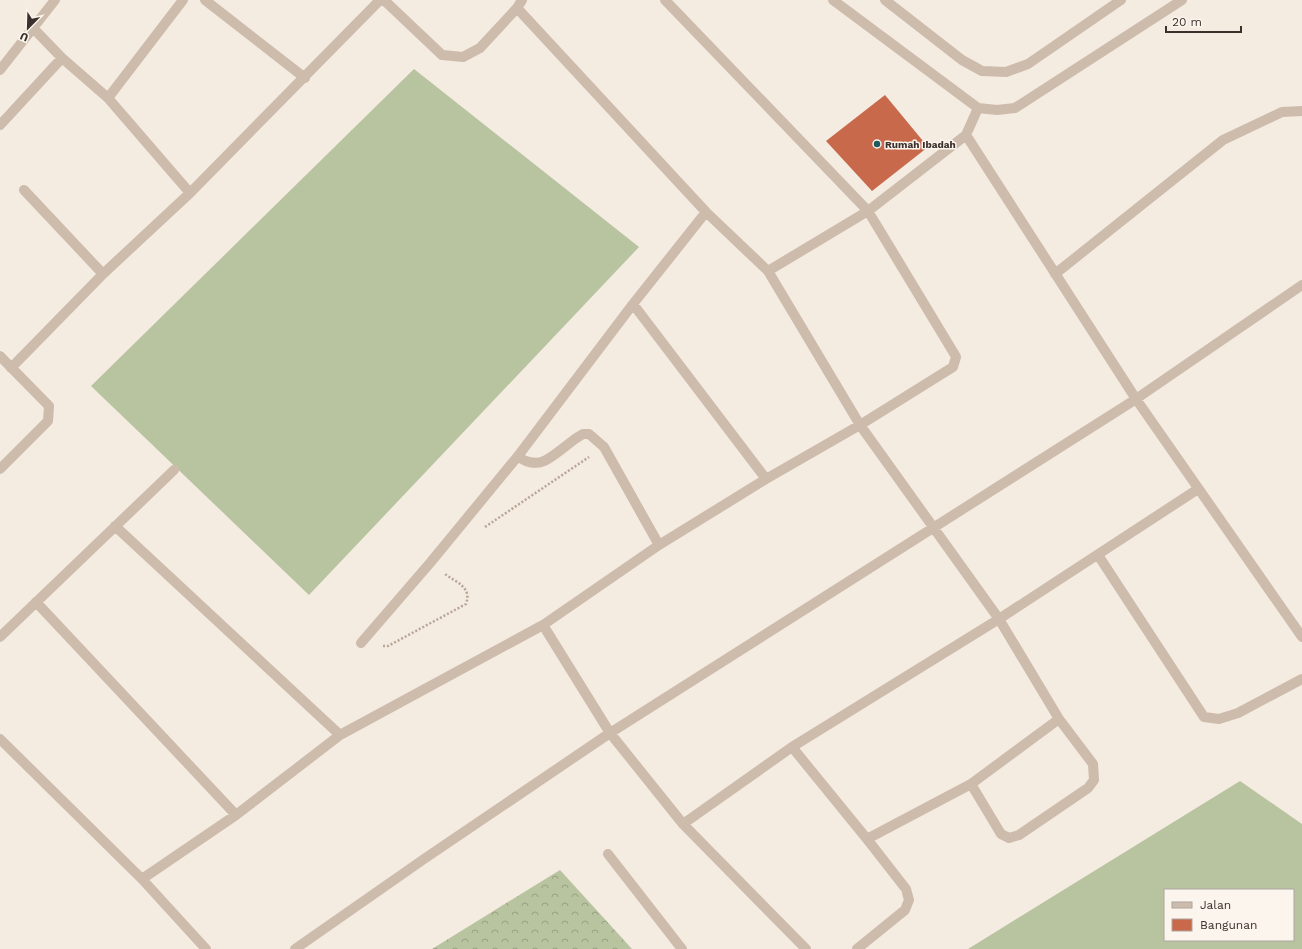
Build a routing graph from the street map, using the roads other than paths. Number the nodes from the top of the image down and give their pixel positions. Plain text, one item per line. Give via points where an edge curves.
1 (55, 0) edge
2 (183, 0) edge
3 (205, 0) edge
4 (380, 0) edge
5 (384, 0) edge
6 (665, 0) edge
7 (833, 0) edge
8 (885, 0) edge
9 (1121, 0) edge
10 (1182, 0) edge
11 (844, 3) edge
12 (520, 4) edge
13 (34, 29) junction
14 (62, 58) junction
15 (0, 70) edge
16 (305, 78) junction
17 (108, 98) junction
18 (978, 108) junction
19 (1302, 111) edge
20 (0, 125) edge
21 (966, 135) junction
22 (24, 190) dead end
23 (190, 194) junction
24 (868, 211) junction
25 (706, 212) junction
26 (768, 271) junction
27 (103, 274) junction
28 (1055, 274) junction
29 (1302, 285) edge
30 (633, 304) junction
31 (0, 356) edge
32 (11, 368) junction
33 (1136, 399) junction
34 (860, 425) junction
35 (518, 456) junction
36 (0, 469) edge
37 (174, 470) dead end
38 (766, 479) junction
39 (1198, 489) junction
40 (115, 526) junction
41 (934, 527) junction
42 (659, 545) junction
43 (1098, 555) junction
44 (36, 602) junction
45 (999, 619) junction
46 (543, 625) junction
47 (0, 637) edge
48 (1302, 637) edge
49 (361, 644) road end
50 (1302, 679) edge
51 (1059, 719) junction
52 (610, 733) junction
53 (340, 735) junction
54 (0, 739) edge
55 (792, 747) junction
56 (971, 784) junction
57 (236, 815) junction
58 (683, 824) junction
59 (867, 839) junction
60 (608, 854) dead end
61 (142, 879) junction
62 (206, 949) edge
63 (295, 949) edge
64 (682, 949) edge
65 (806, 949) edge
66 (857, 949) edge

1 - 13 street
2 - 17 street
3 - 16 street
4 - 16 street
5 - 12 street via 442,54 463,57 480,48
6 - 24 street
7 - 11 street
8 - 9 street via 962,60 982,71 1006,72 1028,64
10 - 18 street via 1015,108
11 - 18 street
12 - 25 street
13 - 14 street
13 - 15 street
14 - 17 street
14 - 20 street
16 - 23 street
17 - 23 street
18 - 21 street
19 - 28 street via 1282,112 1223,140
21 - 24 street
21 - 28 street
22 - 27 street
23 - 27 street
24 - 26 street
24 - 34 street via 956,358 950,370
25 - 26 street
25 - 30 street
26 - 34 street
27 - 32 street
28 - 33 street
29 - 33 street
30 - 35 street
30 - 38 street
31 - 32 street
32 - 36 street via 49,406 49,414 48,421
33 - 39 street
33 - 41 street
34 - 38 street
34 - 41 street
35 - 42 street via 523,461 544,462 583,434 589,434 604,447
35 - 49 street
37 - 40 street
38 - 42 street
39 - 43 street
39 - 48 street
40 - 44 street
40 - 53 street
41 - 45 street
41 - 52 street
42 - 46 street
43 - 45 street
43 - 50 street via 1204,716 1219,719 1238,713
44 - 47 street
44 - 57 street
45 - 51 street
45 - 55 street
46 - 52 street
46 - 53 street
51 - 56 street
51 - 56 street via 1093,764 1094,780 1088,788 1019,835 1009,838 1001,834
52 - 58 street
52 - 63 street
53 - 57 street
54 - 61 street
55 - 58 street
55 - 59 street
56 - 59 street
57 - 61 street
58 - 65 street
59 - 66 street via 906,889 909,900 905,910
60 - 64 street
61 - 62 street

